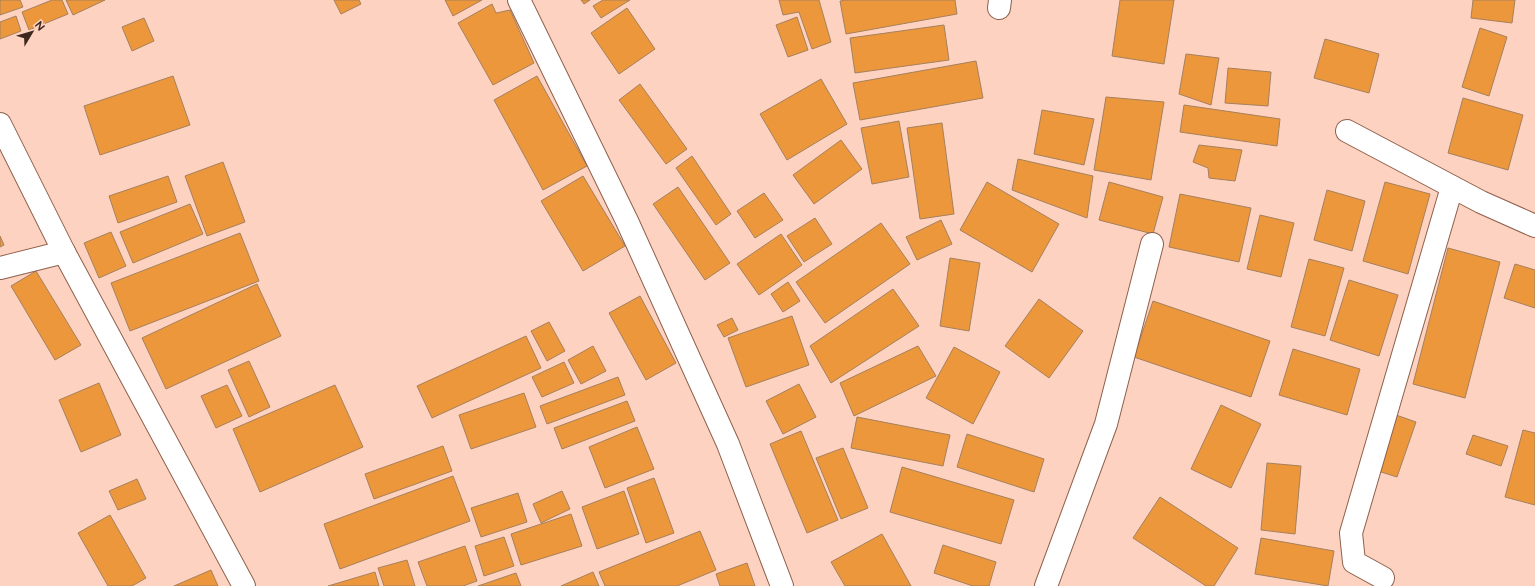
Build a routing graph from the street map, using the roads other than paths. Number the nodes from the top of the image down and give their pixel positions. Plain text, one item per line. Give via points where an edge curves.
1 (519, 0) edge
2 (0, 124) edge
3 (1347, 131) dead end
4 (1452, 186) junction
5 (1535, 226) edge
6 (1152, 244) dead end
7 (64, 252) junction
8 (0, 268) edge
9 (1383, 578) dead end
10 (244, 586) edge
11 (782, 586) edge
12 (1046, 586) edge

1 - 11 street via 627,221 728,444
2 - 7 street
3 - 4 street
4 - 5 street
4 - 9 street via 1351,533 1354,562
6 - 12 street via 1106,424
7 - 8 street
7 - 10 street

